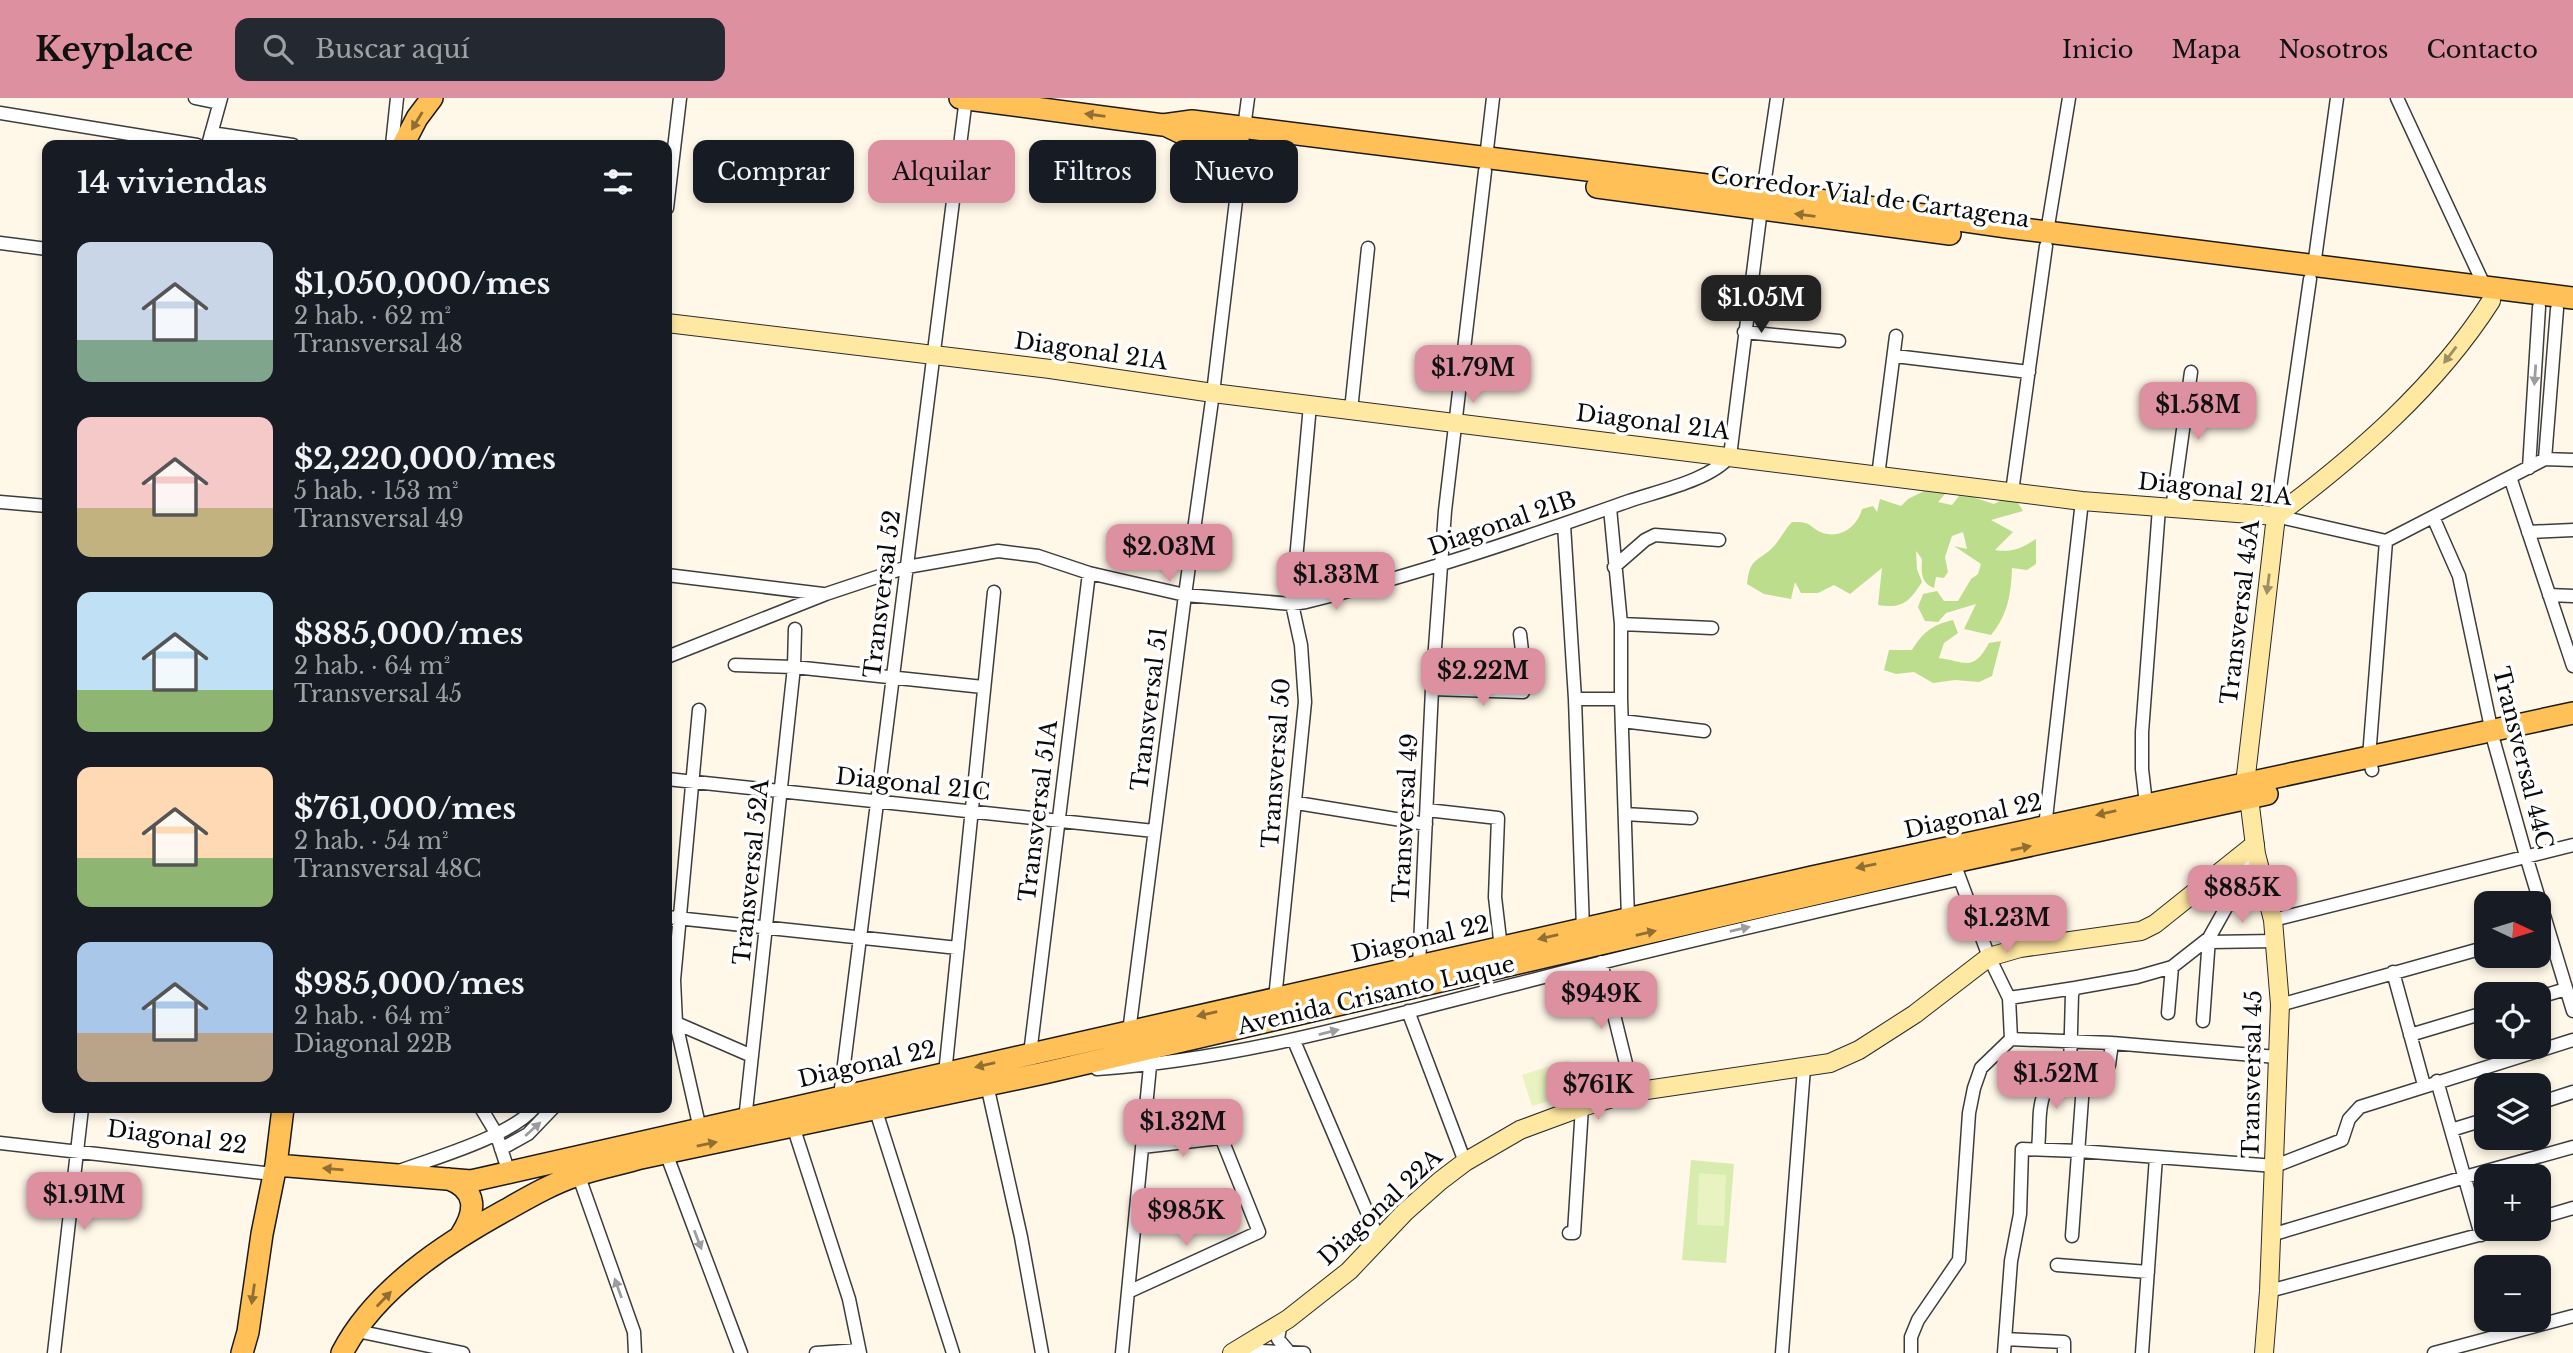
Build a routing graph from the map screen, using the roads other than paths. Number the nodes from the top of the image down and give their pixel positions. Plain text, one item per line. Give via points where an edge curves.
1 (195, 98) edge
2 (397, 98) edge
3 (432, 98) edge
4 (680, 98) edge
5 (960, 98) edge
6 (966, 98) edge
7 (1248, 98) edge
8 (1493, 98) edge
9 (1777, 98) edge
10 (2069, 98) edge
11 (2337, 98) edge
12 (2398, 98) edge
13 (220, 101) edge
14 (0, 113) edge
15 (1244, 135) junction
16 (209, 139) edge
17 (166, 140) edge
18 (393, 140) edge
19 (406, 140) edge
20 (672, 161) edge
21 (1485, 164) junction
22 (1762, 200) junction
23 (2047, 239) junction
24 (0, 243) edge
25 (42, 247) edge
26 (1368, 248) dead end
27 (2312, 273) junction
28 (2488, 294) junction
29 (2561, 306) edge
30 (672, 324) edge
31 (1744, 332) junction
32 (1896, 336) dead end
33 (1839, 341) dead end
34 (934, 355) junction
35 (1895, 356) junction
36 (2029, 372) junction
37 (2192, 372) dead end
38 (1213, 393) junction
39 (1310, 405) junction
40 (1351, 410) junction
41 (1454, 422) junction
42 (1730, 456) junction
43 (2544, 459) junction
44 (2573, 460) edge
45 (2529, 467) junction
46 (1878, 476) junction
47 (2510, 477) junction
48 (2012, 492) junction
49 (2082, 501) junction
50 (0, 502) edge
51 (42, 506) edge
52 (1610, 508) junction
53 (2166, 508) junction
54 (2276, 516) junction
55 (2433, 517) junction
56 (1564, 525) junction
57 (2573, 530) edge
58 (2528, 532) junction
59 (1719, 540) dead end
60 (2386, 541) junction
61 (1441, 566) junction
62 (907, 567) junction
63 (1614, 567) junction
64 (1088, 573) junction
65 (672, 577) edge
66 (994, 592) dead end
67 (826, 594) junction
68 (2549, 594) junction
69 (1185, 595) junction
70 (2573, 596) edge
71 (1292, 604) junction
72 (1621, 624) junction
73 (1712, 628) dead end
74 (795, 629) dead end
75 (1520, 634) dead end
76 (672, 655) edge
77 (735, 665) dead end
78 (2573, 666) edge
79 (794, 667) junction
80 (893, 678) junction
81 (983, 687) junction
82 (1432, 689) junction
83 (1575, 699) junction
84 (1621, 699) junction
85 (699, 710) dead end
86 (2573, 713) edge
87 (1622, 721) junction
88 (2573, 725) edge
89 (1704, 731) dead end
90 (2493, 737) junction
91 (2371, 764) junction
92 (672, 780) edge
93 (692, 782) junction
94 (781, 791) junction
95 (2247, 791) junction
96 (878, 801) junction
97 (1297, 803) junction
98 (2146, 804) junction
99 (1427, 810) junction
100 (971, 811) junction
101 (1625, 814) junction
102 (1691, 818) dead end
103 (1058, 821) junction
104 (1426, 824) junction
105 (2045, 827) junction
106 (1154, 831) junction
107 (2573, 845) edge
108 (2256, 849) junction
109 (2526, 856) junction
110 (1957, 871) junction
111 (2534, 891) edge
112 (672, 918) edge
113 (1628, 919) junction
114 (2273, 920) junction
115 (766, 929) junction
116 (1583, 929) junction
117 (860, 939) junction
118 (2209, 940) junction
119 (2276, 941) junction
120 (2552, 945) edge
121 (1501, 947) junction
122 (958, 948) junction
123 (2474, 950) edge
124 (1989, 957) junction
125 (1601, 962) junction
126 (1419, 966) junction
127 (2172, 967) junction
128 (2567, 969) edge
129 (2393, 972) junction
130 (2075, 988) junction
131 (2566, 989) junction
132 (2551, 993) edge
133 (2009, 998) junction
134 (1275, 999) junction
135 (2280, 1005) junction
136 (2573, 1011) edge
137 (1408, 1012) junction
138 (2168, 1013) dead end
139 (2474, 1016) edge
140 (2203, 1021) dead end
141 (676, 1023) junction
142 (1129, 1032) junction
143 (2410, 1035) junction
144 (2011, 1039) junction
145 (2573, 1040) edge
146 (1294, 1041) junction
147 (2071, 1041) junction
148 (2112, 1043) junction
149 (1030, 1054) junction
150 (752, 1056) junction
151 (2277, 1057) junction
152 (2109, 1065) dead end
153 (1150, 1066) junction
154 (2070, 1067) junction
155 (1804, 1068) junction
156 (1044, 1073) junction
157 (944, 1074) junction
158 (2437, 1081) junction
159 (987, 1085) junction
160 (2424, 1085) junction
161 (2573, 1092) edge
162 (1633, 1093) junction
163 (840, 1096) junction
164 (2551, 1099) edge
165 (1582, 1107) junction
166 (875, 1108) junction
167 (81, 1113) edge
168 (272, 1113) edge
169 (282, 1113) edge
170 (484, 1113) edge
171 (528, 1113) edge
172 (548, 1113) edge
173 (745, 1120) junction
174 (2474, 1123) edge
175 (793, 1126) junction
176 (700, 1129) junction
177 (2451, 1130) junction
178 (496, 1133) junction
179 (0, 1143) edge
180 (1142, 1147) junction
181 (2573, 1147) edge
182 (501, 1149) junction
183 (2038, 1149) junction
184 (2079, 1151) junction
185 (76, 1152) junction
186 (666, 1153) junction
187 (2156, 1157) junction
188 (1465, 1162) junction
189 (2274, 1166) junction
190 (270, 1169) junction
191 (509, 1173) junction
192 (390, 1174) junction
193 (578, 1174) junction
194 (2465, 1177) junction
195 (449, 1179) junction
196 (537, 1192) junction
197 (2474, 1208) edge
198 (2573, 1208) edge
199 (2551, 1214) edge
200 (1569, 1233) dead end
201 (461, 1235) junction
202 (2271, 1235) junction
203 (2072, 1236) dead end
204 (2474, 1237) edge
205 (1378, 1240) junction
206 (2057, 1265) dead end
207 (2148, 1272) junction
208 (2269, 1291) junction
209 (1128, 1292) junction
210 (2573, 1316) edge
211 (1287, 1319) junction
212 (357, 1331) junction
213 (2005, 1339) junction
214 (2064, 1347) edge
215 (860, 1351) edge
216 (1235, 1352) edge
217 (54, 1353) edge
218 (242, 1353) edge
219 (342, 1353) edge
220 (463, 1353) edge
221 (635, 1353) edge
222 (741, 1353) edge
223 (816, 1353) edge
224 (953, 1353) edge
225 (1042, 1353) edge
226 (1122, 1353) edge
227 (1289, 1353) edge
228 (1304, 1353) edge
229 (1782, 1353) edge
230 (1911, 1353) edge
231 (2004, 1353) edge
232 (2142, 1353) edge
233 (2264, 1353) edge
234 (2434, 1353) edge

1 - 13 street
2 - 18 street
3 -> 19 main road
4 - 20 street
5 - 6 main road, Corredor Vial de Cartagena
15 -> 6 main road, Corredor Vial de Cartagena via 1190,137 1163,125
6 - 34 street, Transversal 52
7 - 15 street, Transversal 51
8 - 21 street, Transversal 49
9 - 22 street
10 - 23 street
11 - 27 street, Transversal 45A
12 - 28 street
13 - 16 street
14 - 17 street
15 - 21 main road, Corredor Vial de Cartagena
15 - 38 street, Transversal 51
21 - 22 main road, Corredor Vial de Cartagena
21 - 41 street, Transversal 49
23 -> 22 main road, Corredor Vial de Cartagena
22 - 31 street
23 - 27 main road, Corredor Vial de Cartagena
23 - 36 street
24 - 25 street
26 - 40 street
27 - 28 main road, Corredor Vial de Cartagena
27 - 54 street, Transversal 45A
28 - 29 main road, Corredor Vial de Cartagena
28 - 29 main road, Corredor Vial de Cartagena
28 -> 54 street via 2441,367 2391,421 2336,471
29 - 43 street
29 -> 45 street
30 - 34 street, Diagonal 21A
31 - 33 street
31 - 42 street
32 - 35 street
34 - 38 street, Diagonal 21A
34 - 62 street, Transversal 52
35 - 36 street
35 - 46 street
36 - 48 street
37 - 53 street
38 - 39 street, Diagonal 21A
38 - 69 street, Transversal 51
39 - 40 street, Diagonal 21A
39 - 71 street, Transversal 50
40 - 41 street, Diagonal 21A
41 - 42 street, Diagonal 21A
41 - 61 street, Transversal 49
42 - 46 street, Diagonal 21A
42 - 52 street, Diagonal 21B via 1710,472
43 - 44 street
43 - 45 street
45 - 47 street
46 - 48 street, Diagonal 21A
47 - 55 street
47 - 58 street
48 - 49 street, Diagonal 21A
49 - 53 street, Diagonal 21A
49 - 105 street
50 - 51 street
52 - 56 street, Diagonal 21B
52 - 63 street
53 - 54 street, Diagonal 21A
53 - 98 street via 2142,732
54 - 60 street, Diagonal 21A
54 -> 95 street, Transversal 45A
55 - 60 street
55 - 90 street, Transversal 44C via 2459,576
56 - 61 street, Diagonal 21B
56 - 83 street
57 - 58 street
58 - 68 street
59 - 63 street via 1655,535
60 - 91 street
61 - 71 street, Diagonal 21B
61 - 82 street, Transversal 49
62 - 64 street, Diagonal 21B via 998,551 1038,556
62 - 67 street
62 - 80 street, Transversal 52
63 - 72 street
64 - 69 street, Diagonal 21B
64 - 103 street, Transversal 51A
65 - 67 street
66 - 81 street
67 - 76 street
68 - 70 street
68 - 78 street
69 - 71 street, Diagonal 21B
69 - 106 street, Transversal 51
71 - 97 street, Transversal 50 via 1301,645 1305,702
72 - 73 street
72 - 84 street
74 - 79 street, Transversal 52A
75 - 82 street via 1523,692
77 - 79 street
79 - 80 street
79 - 94 street, Transversal 52A
80 - 81 street
80 - 96 street, Transversal 52
81 - 100 street
82 - 99 street, Transversal 49
83 - 84 street
83 - 116 street
84 - 87 street
85 - 93 street
86 - 90 main road, Diagonal 22
87 - 89 street
87 - 101 street
88 - 90 main road, Diagonal 22
90 - 91 main road, Diagonal 22
90 - 109 street, Transversal 44C
91 - 95 main road, Diagonal 22
92 - 93 street, Diagonal 21C
93 - 94 street, Diagonal 21C
93 - 112 street
94 - 96 street, Diagonal 21C
94 - 115 street, Transversal 52A
95 - 98 main road, Diagonal 22
95 - 108 street, Transversal 45
110 -> 95 main road, Diagonal 22
96 - 100 street, Diagonal 21C
96 - 117 street, Transversal 52
97 - 104 street
97 - 134 street, Transversal 50
98 -> 105 main road, Diagonal 22
99 - 104 street, Transversal 49
99 - 121 street via 1498,818 1495,897
100 - 103 street, Diagonal 21C
100 - 122 street
101 - 102 street
101 - 113 street
103 - 106 street, Diagonal 21C
103 - 149 street, Transversal 51A
104 - 126 street, Transversal 49
105 -> 113 main road, Diagonal 22
106 - 142 street, Transversal 51
107 - 109 street
108 - 114 street, Transversal 45
108 - 118 street
108 - 124 street, Diagonal 22A via 2141,931 2020,948
109 - 111 street, Transversal 44C
109 - 114 street
110 - 124 street
125 -> 110 street, Avenida Crisanto Luque
156 -> 110 main road, Diagonal 22
112 - 115 street
112 - 141 street
113 - 116 main road, Diagonal 22
114 - 119 street, Transversal 45
115 - 117 street
115 - 150 street, Transversal 52A
116 -> 121 main road, Diagonal 22
117 - 122 street
117 - 163 street, Transversal 52
118 - 119 street
118 - 127 street
118 - 140 street
119 - 135 street, Transversal 45
120 - 128 street, Transversal 44C
121 - 126 main road, Diagonal 22
122 - 157 street
123 - 129 street
124 - 133 street
124 - 155 street, Diagonal 22A via 1882,1036 1830,1063
125 - 137 street, Avenida Crisanto Luque
125 - 162 street
126 - 134 main road, Diagonal 22
127 - 130 street
127 - 138 street
128 - 131 street, Transversal 44C
129 - 135 street
129 - 143 street
130 - 133 street
130 - 147 street
131 - 132 street
131 - 136 street, Transversal 44C
133 - 144 street
134 -> 142 main road, Diagonal 22
135 - 151 street, Transversal 45
146 -> 137 street, Avenida Crisanto Luque
137 - 188 street
139 - 143 street
141 - 150 street
141 - 176 street
142 - 149 main road, Diagonal 22
143 - 160 street
144 - 147 street
144 - 230 street via 1981,1068 1969,1113 1959,1260 1918,1320
145 - 158 street
146 - 153 street, Avenida Crisanto Luque
146 - 205 street
147 - 148 street
147 - 154 street
148 - 151 street
148 - 152 street
149 -> 157 main road, Diagonal 22
150 - 173 street, Transversal 52A
151 - 189 street, Transversal 45
153 - 156 street, Avenida Crisanto Luque
153 - 180 street
154 - 183 street via 2042,1094
154 - 184 street via 2084,1071
155 - 162 street, Diagonal 22A
155 - 229 street
156 - 159 main road, Diagonal 22
157 - 163 main road, Diagonal 22
158 - 160 street
158 - 177 street
159 - 166 main road, Diagonal 22
159 - 225 street
160 - 189 street via 2360,1107 2349,1119 2342,1140
161 - 164 street
162 - 165 street, Diagonal 22A
163 - 173 main road, Diagonal 22
165 - 188 street, Diagonal 22A via 1521,1130
165 - 200 street via 1574,1233
166 - 175 main road, Diagonal 22
166 - 224 street
167 - 185 street
168 - 190 main road
169 - 190 main road
170 - 178 street
171 - 178 street
182 -> 172 street via 528,1135
173 - 176 main road, Diagonal 22
174 - 177 street
186 -> 175 main road, Diagonal 22
175 - 215 street via 849,1299
176 - 191 main road, Diagonal 22
177 - 194 street
178 - 182 street
178 - 192 street
179 - 185 street, Diagonal 22
180 - 209 street
180 - 209 street via 1220,1138 1259,1232
181 - 194 street
182 - 191 street
183 - 184 street
183 - 213 street via 2022,1149 2020,1214
184 - 187 street
184 - 203 street
185 - 190 street, Diagonal 22
185 - 217 street
186 - 193 main road, Diagonal 22
186 -> 222 street
187 - 189 street
187 - 207 street
188 - 205 street, Diagonal 22A via 1424,1194
189 - 202 street, Transversal 45
192 -> 190 main road, Diagonal 22
190 -> 218 main road
191 - 195 main road, Diagonal 22 via 471,1181
191 - 196 main road via 516,1186
192 - 195 main road, Diagonal 22
193 - 196 main road, Diagonal 22
221 -> 193 street via 634,1332
194 - 197 street
194 - 202 street
195 - 201 main road via 470,1198 471,1217
196 - 201 main road, Diagonal 22
198 - 199 street
212 -> 201 main road, Diagonal 22 via 409,1273
202 - 208 street, Transversal 45
204 - 208 street
205 - 211 street, Diagonal 22A via 1349,1271
206 - 207 street
207 - 232 street
208 - 233 street, Transversal 45
209 - 226 street
210 - 234 street
211 - 216 street, Diagonal 22A
211 - 227 street via 1278,1339
212 - 219 main road, Diagonal 22
212 - 220 street
213 - 214 street
213 - 231 street
215 - 223 street
216 - 227 street
227 - 228 street

